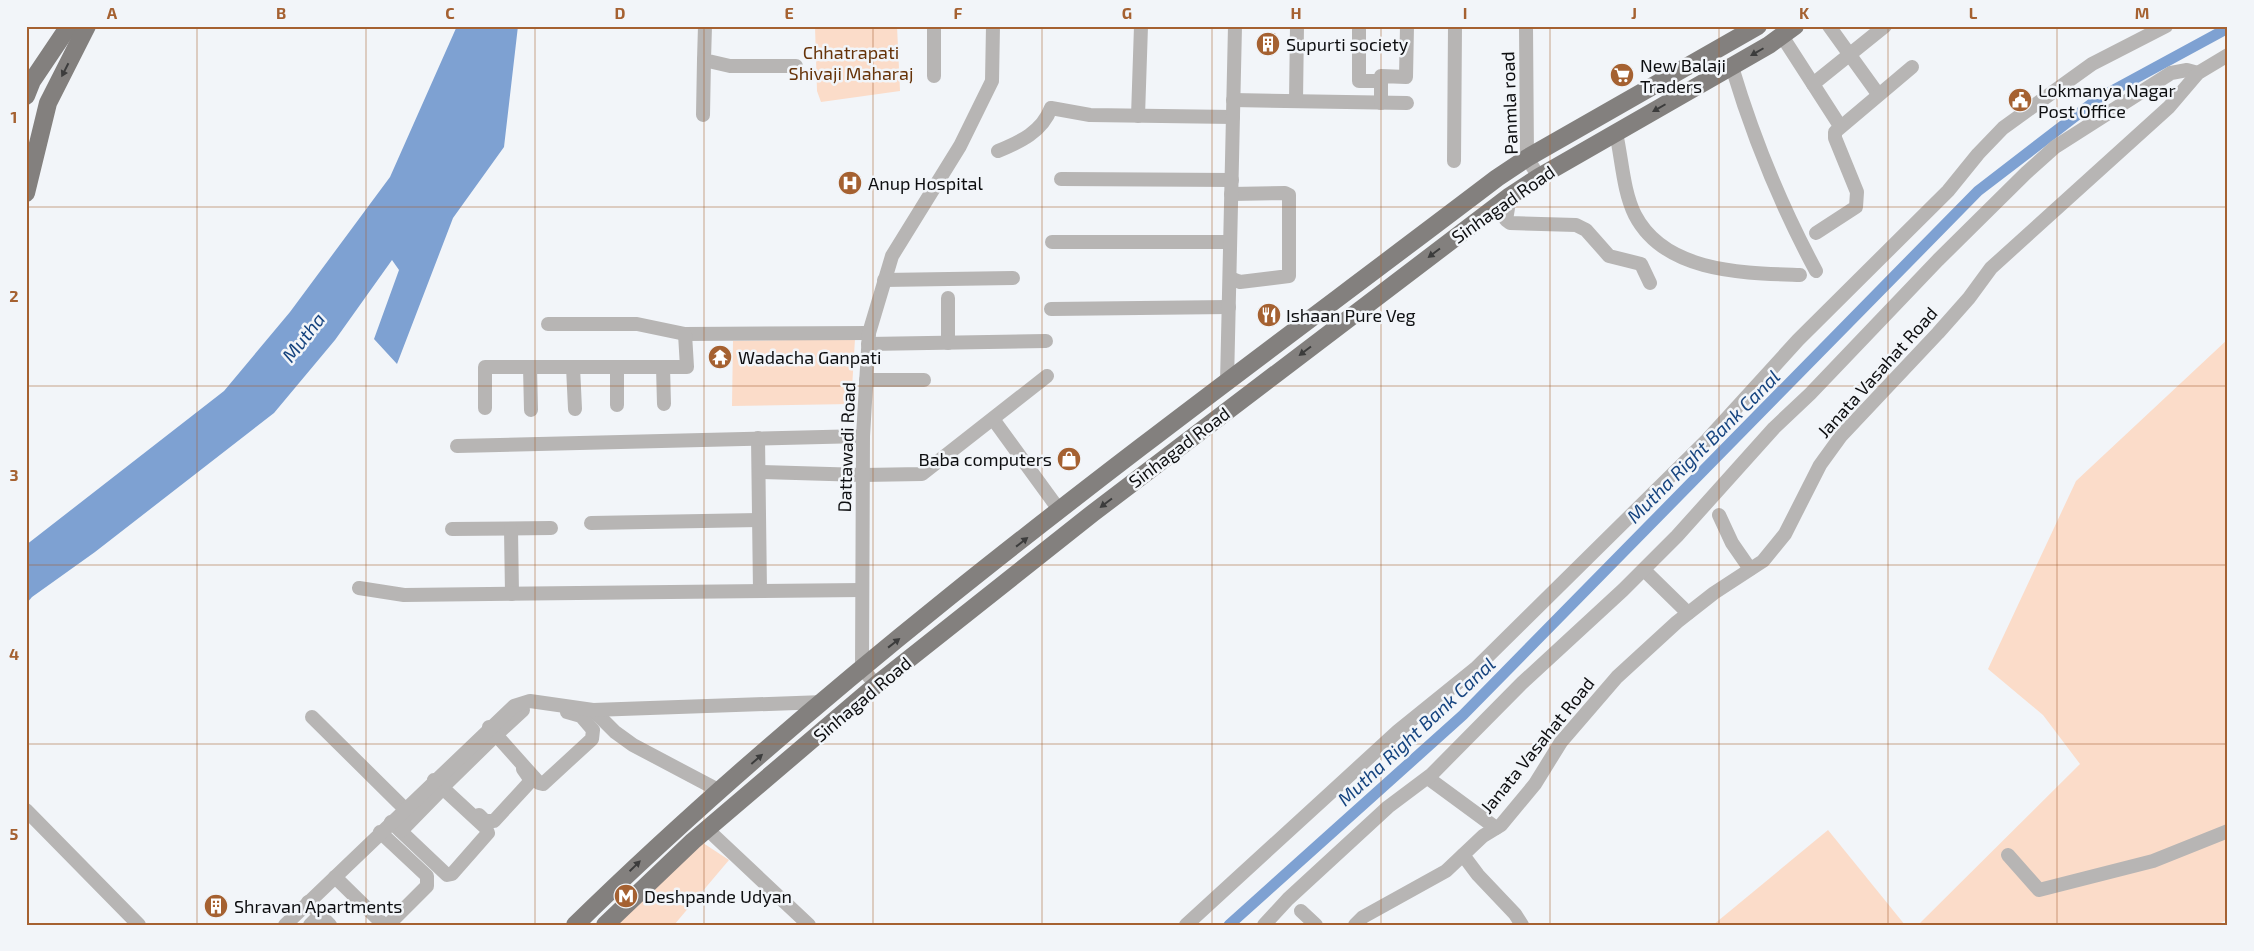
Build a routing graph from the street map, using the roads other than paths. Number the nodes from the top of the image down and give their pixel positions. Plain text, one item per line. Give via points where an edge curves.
1 (69, 26) edge
2 (87, 26) edge
3 (705, 26) edge
4 (934, 26) edge
5 (994, 26) edge
6 (1141, 26) edge
7 (1235, 26) edge
8 (1297, 26) edge
9 (1359, 26) edge
10 (1407, 26) edge
11 (1455, 26) edge
12 (1526, 26) edge
13 (1758, 26) edge
14 (1829, 26) edge
15 (1885, 26) edge
16 (2166, 26) edge
17 (1788, 31) edge
18 (1850, 54) junction
19 (2228, 55) edge
20 (704, 60) junction
21 (796, 66) dead end
22 (1732, 67) junction
23 (1912, 67) dead end
24 (2198, 73) junction
25 (934, 76) dead end
26 (1381, 81) junction
27 (1812, 84) junction
28 (1878, 94) junction
29 (26, 96) edge
30 (1233, 100) junction
31 (1296, 101) junction
32 (1381, 102) junction
33 (1407, 102) dead end
34 (703, 115) dead end
35 (1138, 116) junction
36 (1233, 117) junction
37 (1840, 126) junction
38 (1616, 133) junction
39 (998, 151) dead end
40 (1527, 158) junction
41 (1454, 161) dead end
42 (1539, 177) junction
43 (1061, 179) dead end
44 (1231, 187) junction
45 (26, 193) edge
46 (1510, 196) junction
47 (1816, 233) dead end
48 (1052, 242) dead end
49 (1230, 242) junction
50 (1816, 271) dead end
51 (1800, 274) dead end
52 (1013, 278) dead end
53 (1230, 278) junction
54 (884, 280) junction
55 (1650, 283) dead end
56 (948, 298) dead end
57 (1229, 307) junction
58 (1051, 308) dead end
59 (548, 324) dead end
60 (685, 334) junction
61 (869, 338) junction
62 (1046, 341) dead end
63 (948, 343) junction
64 (530, 367) junction
65 (573, 367) junction
66 (617, 367) junction
67 (663, 367) junction
68 (1047, 376) dead end
69 (866, 380) junction
70 (924, 380) dead end
71 (1227, 383) junction
72 (664, 404) dead end
73 (617, 406) dead end
74 (485, 408) dead end
75 (575, 409) dead end
76 (531, 410) dead end
77 (993, 418) junction
78 (863, 436) junction
79 (758, 438) junction
80 (457, 446) dead end
81 (758, 472) junction
82 (863, 475) junction
83 (1060, 511) junction
84 (1719, 515) dead end
85 (759, 520) junction
86 (591, 523) dead end
87 (551, 528) dead end
88 (452, 529) dead end
89 (511, 529) junction
90 (1750, 569) junction
91 (1644, 570) junction
92 (359, 588) dead end
93 (862, 590) junction
94 (760, 591) junction
95 (512, 594) junction
96 (1688, 613) junction
97 (862, 668) junction
98 (876, 685) junction
99 (824, 702) junction
100 (593, 710) junction
101 (312, 717) dead end
102 (492, 732) junction
103 (1428, 778) junction
104 (441, 782) junction
105 (720, 791) junction
106 (405, 809) junction
107 (26, 810) edge
108 (396, 827) junction
109 (1496, 828) junction
110 (708, 829) junction
111 (2228, 831) edge
112 (380, 832) junction
113 (1463, 855) junction
114 (2008, 855) dead end
115 (333, 878) junction
116 (305, 905) junction
117 (1301, 911) dead end
118 (315, 923) edge
119 (139, 925) edge
120 (285, 925) edge
121 (330, 925) edge
122 (377, 925) edge
123 (575, 925) edge
124 (605, 925) edge
125 (809, 925) edge
126 (1186, 925) edge
127 (1264, 925) edge
128 (1316, 925) edge
129 (1355, 925) edge
130 (1522, 925) edge

1 - 29 main road via 32,81
2 -> 45 main road via 48,102
3 - 20 street
4 - 25 street
5 - 54 street, Dattawadi Road via 992,80 960,146 892,256
6 - 35 street
7 - 30 street
8 - 31 street
9 - 26 street via 1359,80
10 - 26 street via 1406,77 1381,76
11 - 41 street
12 - 40 street, Panmla road
13 - 40 main road, Sinhagad Road
14 - 18 street
15 - 18 street
16 - 126 street via 2092,64 2003,128 1948,191 1798,340 1706,440 1476,668 1392,738
17 -> 22 main road, Sinhagad Road
17 - 27 street
18 - 27 street
18 - 28 street
19 - 24 street, Janata Vasahat Road
20 - 21 street via 730,66
20 - 34 street
22 -> 38 main road, Sinhagad Road
22 - 50 street via 1790,223
23 - 28 street
24 - 90 street, Janata Vasahat Road via 2169,107 1991,268 1957,312 1841,436 1820,465 1785,534 1762,561
24 - 91 street via 2187,70 2172,73 2055,147 1938,260 1774,428
26 - 32 street
27 - 37 street
28 - 37 street
30 - 31 street
30 - 36 street
31 - 32 street
32 - 33 street
35 - 36 street
35 - 39 street via 1090,115 1051,108 1040,126 1022,141
36 - 44 street
37 - 47 street via 1835,138 1857,192 1856,207
38 - 42 main road, Sinhagad Road
38 - 51 street via 1636,216 1664,246 1698,264 1717,269 1748,274
40 - 42 street, Panmla road
40 - 71 main road, Sinhagad Road
42 - 46 main road, Sinhagad Road
43 - 44 street
44 - 49 street
44 - 53 street via 1289,195 1289,276 1240,282
46 - 55 street via 1505,215 1510,223 1576,225 1586,230 1610,256 1641,264
46 -> 98 main road, Sinhagad Road via 1100,507
48 - 49 street
49 - 53 street
52 - 54 street
53 - 57 street
54 - 61 street, Dattawadi Road
56 - 63 street
57 - 58 street
57 - 71 street
59 - 60 street via 637,324
60 - 61 street
60 - 67 street via 687,367
61 - 63 street
61 - 69 street, Dattawadi Road
62 - 63 street
64 - 65 street
64 - 74 street via 485,367
64 - 76 street
65 - 66 street
65 - 75 street
66 - 67 street
66 - 73 street
67 - 72 street
68 - 77 street
69 - 70 street
69 - 78 street, Dattawadi Road
71 - 83 main road, Sinhagad Road
77 - 82 street via 922,474
77 - 83 street
78 - 79 street
78 - 82 street, Dattawadi Road
79 - 80 street
79 - 81 street
81 - 82 street
81 - 85 street
82 - 93 street, Dattawadi Road
97 -> 83 main road, Sinhagad Road
84 - 90 street via 1732,543
85 - 86 street
85 - 94 street
87 - 89 street
88 - 89 street
89 - 95 street
90 - 96 street, Janata Vasahat Road
91 - 96 street
91 - 103 street via 1522,683
92 - 95 street via 404,595
93 - 94 street
93 - 97 street, Dattawadi Road
94 - 95 street
96 - 109 street, Janata Vasahat Road via 1617,677 1584,712 1535,784 1502,825
97 - 98 street
97 - 99 main road, Sinhagad Road
98 - 110 main road, Sinhagad Road
99 - 100 street
105 -> 99 main road, Sinhagad Road
100 - 102 street via 530,701 514,706
100 - 105 street via 633,745
101 - 106 street
102 - 102 street via 539,783 544,784 594,735 578,714 531,709 517,713
102 - 104 street
102 - 104 street via 530,779 494,821 485,821
103 - 109 street
103 - 127 street via 1388,807
104 - 106 street
104 - 108 street
104 - 108 street via 488,833 452,874 447,876
123 -> 105 main road, Sinhagad Road via 679,824
106 - 108 street
107 - 119 street
108 - 112 street
109 - 113 street, Janata Vasahat Road
110 - 124 main road, Sinhagad Road
110 - 125 street
111 - 114 street via 2153,860 2039,890
112 - 115 street
112 - 115 street via 427,876 428,881 427,886 389,924 383,924
113 - 129 street, Janata Vasahat Road via 1446,871 1363,917
113 - 130 street
115 - 116 street
115 - 122 street
116 - 118 street
116 - 120 street
116 - 121 street
117 - 128 street

